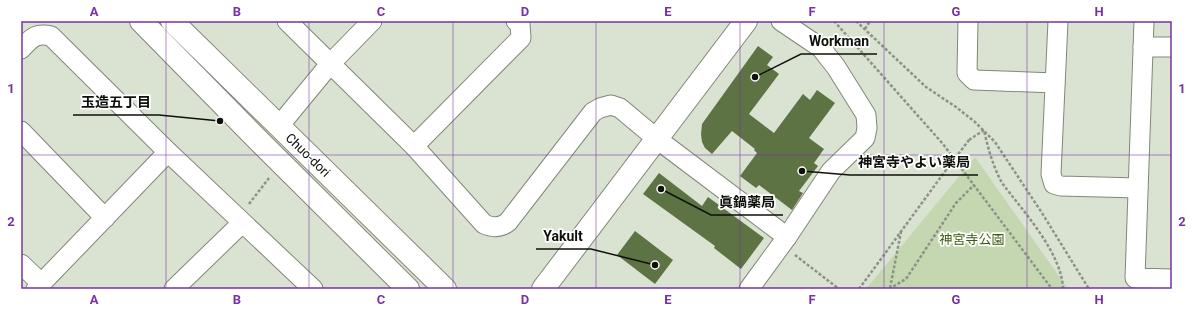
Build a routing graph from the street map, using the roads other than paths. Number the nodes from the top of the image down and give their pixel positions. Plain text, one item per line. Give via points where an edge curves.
1 (141, 21) edge
2 (172, 21) edge
3 (287, 21) edge
4 (372, 21) edge
5 (516, 21) edge
6 (746, 21) edge
7 (781, 21) edge
8 (968, 21) edge
9 (1058, 21) edge
10 (1144, 21) edge
11 (1172, 47) edge
12 (1143, 48) junction
13 (21, 49) edge
14 (330, 64) junction
15 (1055, 83) junction
16 (279, 126) junction
17 (21, 131) edge
18 (657, 139) junction
19 (414, 146) junction
20 (168, 152) junction
21 (1138, 188) junction
22 (105, 218) junction
23 (240, 221) junction
24 (788, 237) junction
25 (21, 264) edge
26 (1172, 279) edge
27 (39, 286) edge
28 (174, 289) edge
29 (313, 289) edge
30 (408, 289) edge
31 (445, 289) edge
32 (543, 289) edge
33 (749, 289) edge

1 - 30 street, Chuo-dori
2 - 16 street, Chuo-dori
3 - 14 street
4 - 14 street
5 - 19 street via 520,24 521,38
6 - 18 street
7 - 24 street via 826,54 866,115 867,128 865,138 831,171
8 - 15 street via 967,73 974,80
9 - 15 street
10 - 12 street
11 - 12 street
12 - 21 street
13 - 20 street via 34,37 43,34 51,36
14 - 16 street
14 - 19 street
15 - 21 street via 1051,174 1054,184
16 - 31 street, Chuo-dori
17 - 22 street
18 - 19 street via 620,108 611,105 592,112 508,222 496,227 484,224
18 - 24 street
18 - 32 street
20 - 22 street
20 - 23 street
21 - 26 street via 1135,278
22 - 27 street
23 - 28 street
23 - 29 street
24 - 33 street
25 - 27 street

